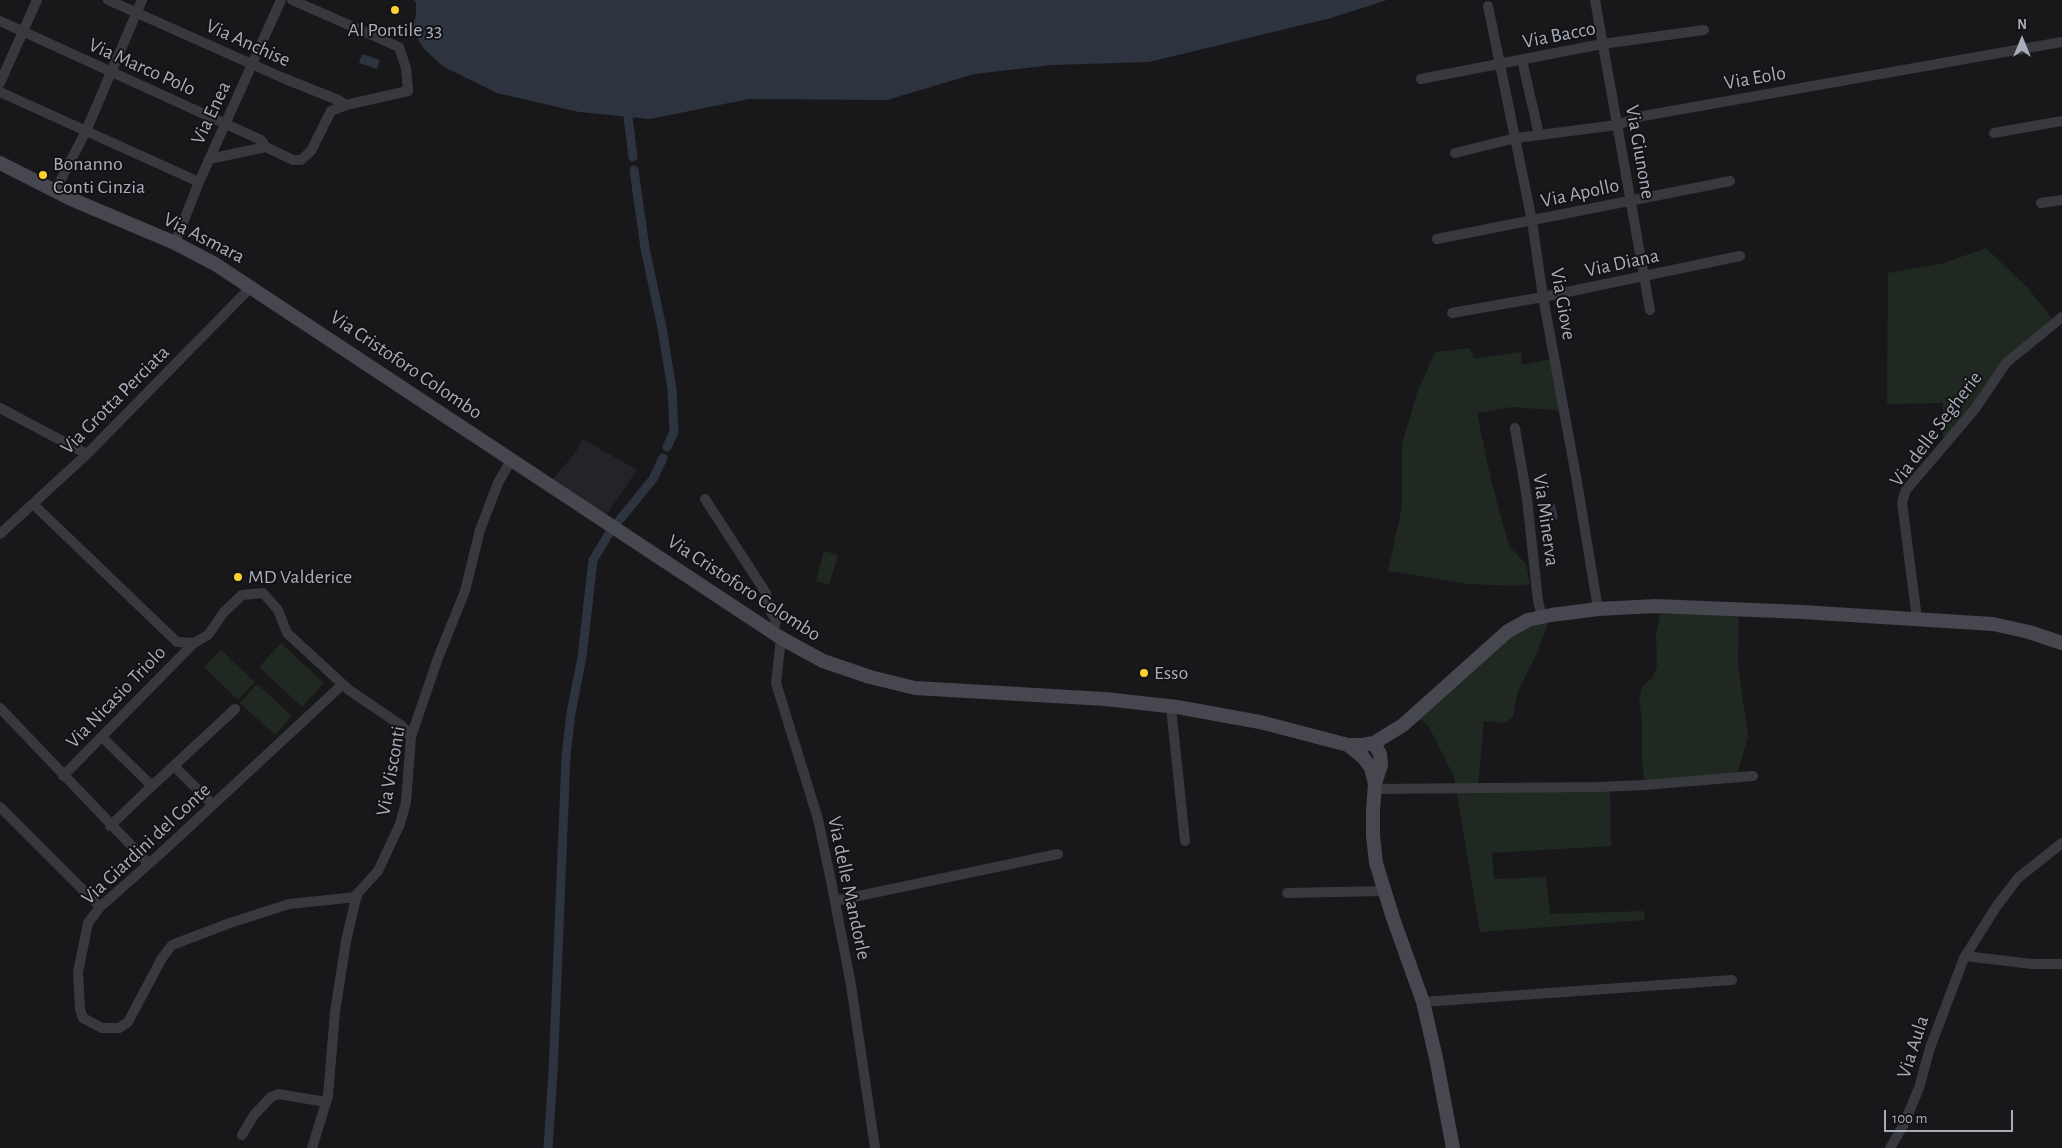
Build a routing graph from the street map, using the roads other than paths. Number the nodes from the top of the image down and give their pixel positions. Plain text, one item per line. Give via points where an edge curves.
1 (37, 0) edge
2 (108, 0) edge
3 (142, 0) edge
4 (281, 0) edge
5 (292, 0) edge
6 (1594, 0) edge
7 (1488, 6) dead end
8 (136, 12) junction
9 (0, 21) edge
10 (1704, 30) dead end
11 (23, 32) junction
12 (2062, 42) edge
13 (1602, 44) junction
14 (1522, 60) junction
15 (1499, 64) junction
16 (252, 65) junction
17 (110, 72) junction
18 (1422, 79) dead end
19 (0, 83) edge
20 (0, 92) edge
21 (346, 105) junction
22 (2062, 121) edge
23 (225, 123) junction
24 (1617, 125) junction
25 (86, 131) junction
26 (1994, 133) dead end
27 (1539, 135) junction
28 (1516, 138) junction
29 (266, 147) junction
30 (1456, 153) dead end
31 (209, 159) junction
32 (0, 163) edge
33 (1730, 181) dead end
34 (199, 182) junction
35 (55, 191) junction
36 (1631, 200) junction
37 (2062, 200) edge
38 (2040, 203) dead end
39 (1532, 221) junction
40 (1437, 239) dead end
41 (175, 243) junction
42 (1740, 256) dead end
43 (1644, 276) junction
44 (252, 286) junction
45 (1543, 297) junction
46 (1650, 310) dead end
47 (1452, 313) dead end
48 (2062, 317) edge
49 (0, 408) edge
50 (1515, 428) dead end
51 (87, 454) junction
52 (512, 460) junction
53 (705, 499) dead end
54 (33, 504) junction
55 (0, 534) edge
56 (1598, 608) junction
57 (1542, 617) junction
58 (1918, 619) junction
59 (777, 636) junction
60 (194, 643) junction
61 (2062, 643) edge
62 (343, 684) junction
63 (1171, 707) junction
64 (0, 708) edge
65 (235, 709) dead end
66 (1403, 726) junction
67 (102, 737) junction
68 (411, 737) junction
69 (1374, 743) junction
70 (1348, 745) junction
71 (174, 766) junction
72 (1376, 766) junction
73 (63, 776) junction
74 (1753, 776) dead end
75 (152, 786) junction
76 (1375, 787) junction
77 (213, 805) junction
78 (0, 807) edge
79 (110, 826) junction
80 (1185, 841) dead end
81 (2062, 843) edge
82 (1058, 854) dead end
83 (149, 864) junction
84 (1384, 891) junction
85 (1287, 893) dead end
86 (357, 897) junction
87 (835, 902) junction
88 (100, 907) junction
89 (1966, 956) junction
90 (2062, 964) edge
91 (1732, 980) dead end
92 (1423, 1002) junction
93 (326, 1102) junction
94 (242, 1135) dead end
95 (312, 1148) edge
96 (874, 1148) edge
97 (1452, 1148) edge
98 (1890, 1148) edge

1 - 11 street
2 - 8 street, Via Anchise
3 - 8 street
4 - 16 street, Via Enea
5 - 21 street via 399,46 406,68 408,91
6 - 13 street, Via Giunone
7 - 15 street, Via Giove
8 - 16 street, Via Anchise
8 - 17 street
9 - 11 street, Via Marco Polo
10 - 13 street, Via Bacco
11 - 17 street, Via Marco Polo
11 - 19 street
12 - 24 street, Via Eolo via 1643,116
13 - 14 street, Via Bacco
13 - 24 street, Via Giunone
14 - 15 street, Via Bacco
14 - 27 street
15 - 18 street, Via Bacco
15 - 28 street, Via Giove
16 - 21 street, Via Anchise
16 - 23 street, Via Enea
17 - 23 street, Via Marco Polo
17 - 25 street
20 - 25 street
21 - 29 street, Via Marco Polo via 331,111 311,150 301,160 293,160
22 - 26 street
23 - 29 street, Via Marco Polo via 261,140
23 - 31 street, Via Enea
24 - 27 street, Via Eolo
24 - 36 street, Via Giunone
25 - 34 street
25 - 35 street
27 - 28 street, Via Eolo
28 - 30 street, Via Eolo
28 - 39 street, Via Giove
29 - 31 street
31 - 34 street, Via Enea
32 - 35 main road, Via Asmara
33 - 36 street, Via Apollo
34 - 41 street, Via Enea
35 - 41 main road, Via Asmara
36 - 39 street, Via Apollo
36 - 43 street, Via Giunone
37 - 38 street
39 - 40 street, Via Apollo
39 - 45 street, Via Giove
41 - 44 main road, Via Asmara
42 - 43 street, Via Diana
43 - 45 street, Via Diana
43 - 46 street, Via Giunone
44 - 51 street, Via Grotta Perciata
44 - 52 main road, Via Cristoforo Colombo
45 - 47 street, Via Diana
45 - 56 street, Via Giove
48 - 58 street, Via delle Segherie via 2006,363 1975,409 1906,490 1902,502
49 - 51 street
50 - 57 street, Via Minerva
51 - 54 street, Via Grotta Perciata
52 - 59 main road, Via Cristoforo Colombo
52 - 68 street, Via Visconti via 498,484 480,530 465,591
53 - 59 street, Via delle Mandorle via 766,593 776,620
54 - 55 street, Via Grotta Perciata
54 - 60 street via 177,642
56 - 57 main road
56 - 58 main road via 1662,606
57 - 66 main road via 1528,620 1508,631
58 - 61 main road via 1993,624
59 - 63 main road, Via Cristoforo Colombo via 838,667 915,688 1105,699
59 - 87 street, Via delle Mandorle via 776,683 818,819
60 - 62 street, Via Nicasio Triolo via 208,635 224,612 242,595 262,593 278,610 288,633
60 - 67 street, Via Nicasio Triolo
62 - 68 street via 402,726
62 - 77 street, Via Giardini del Conte
63 - 70 main road, Via Cristoforo Colombo via 1260,722
63 - 80 street
64 - 73 street
65 - 71 street
66 - 69 main road
66 - 72 main road
67 - 73 street, Via Nicasio Triolo
67 - 75 street
68 - 86 street, Via Visconti via 406,802 400,824 378,871
69 - 70 main road, Via Cristoforo Colombo
69 - 72 main road via 1380,754
70 - 72 main road
71 - 75 street
71 - 77 street
72 - 76 main road
73 - 79 street
74 - 76 street via 1599,787
75 - 79 street
76 - 84 main road via 1373,836
77 - 83 street, Via Giardini del Conte
78 - 88 street
79 - 83 street
81 - 89 street, Via Aula via 2018,878
82 - 87 street
83 - 88 street, Via Giardini del Conte
84 - 85 street
84 - 92 main road
86 - 88 street, Via Giardini del Conte via 289,904 172,946 162,958 128,1022 111,1029 82,1018 80,1009 78,972 84,938 88,922
86 - 93 street, Via Visconti via 346,941 335,1012
87 - 96 street, Via delle Mandorle via 851,985
89 - 90 street
89 - 98 street, Via Aula via 1903,1126
91 - 92 street
92 - 97 main road
93 - 94 street via 278,1094 254,1115
93 - 95 street, Via Visconti

